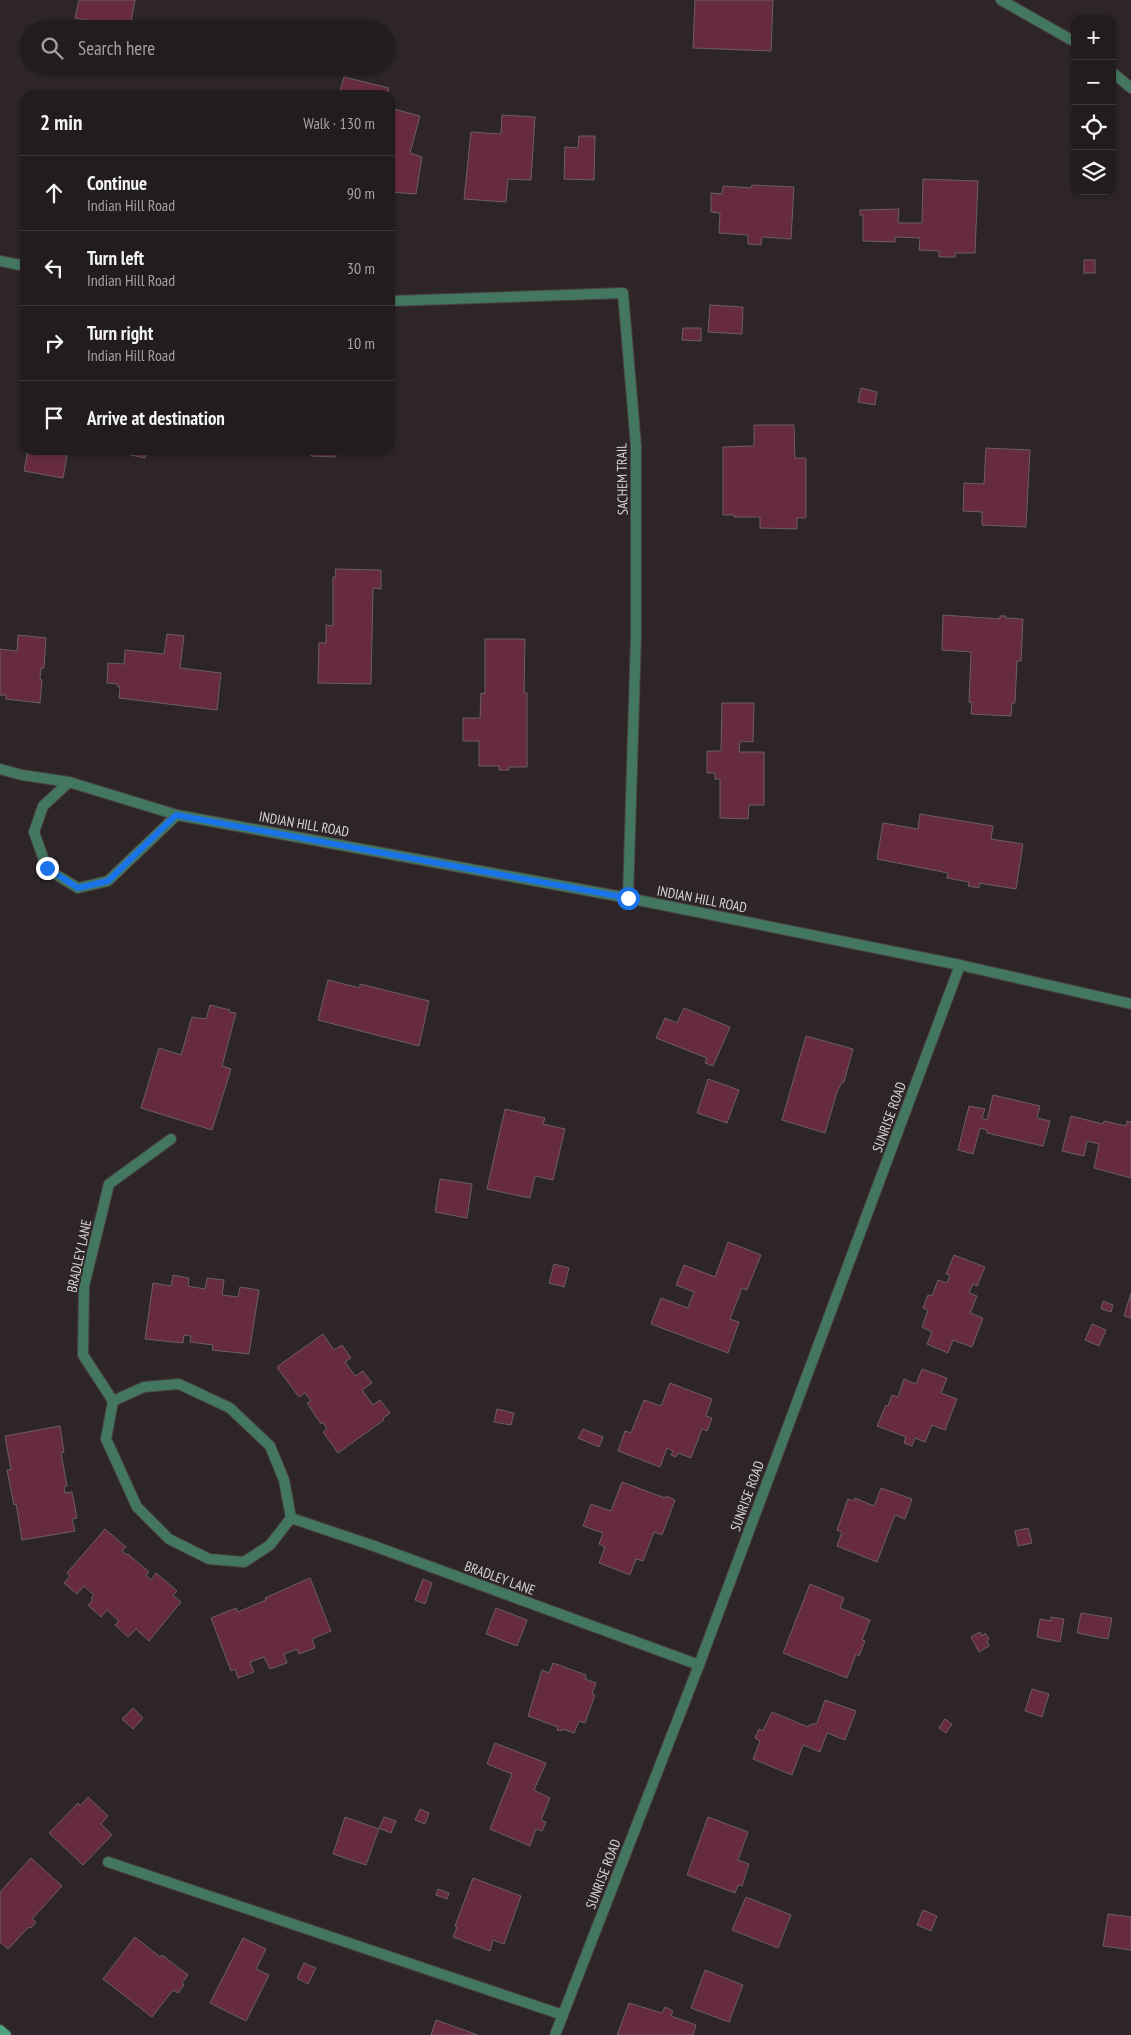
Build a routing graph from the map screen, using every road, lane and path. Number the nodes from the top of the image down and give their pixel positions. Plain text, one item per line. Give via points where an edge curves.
1 (1001, 0) edge
2 (1071, 40) edge
3 (1116, 75) edge
4 (1131, 88) edge
5 (0, 261) edge
6 (20, 265) edge
7 (395, 301) edge
8 (0, 769) edge
9 (69, 782) junction
10 (176, 815) junction
11 (628, 898) junction
12 (960, 965) junction
13 (1131, 1004) edge
14 (171, 1139) dead end
15 (113, 1401) junction
16 (291, 1518) junction
17 (699, 1665) junction
18 (108, 1862) dead end
19 (563, 2015) junction
20 (0, 2030) edge
21 (6, 2035) edge
22 (555, 2035) edge

1 - 2 street
3 - 4 street
5 - 6 street
7 - 11 street, SACHEM TRAIL via 624,293 636,446 636,636
8 - 9 street, INDIAN HILL ROAD
9 - 10 street, INDIAN HILL ROAD
9 - 10 street via 43,806 34,832 47,868 78,888 108,881
10 - 11 street, INDIAN HILL ROAD
11 - 12 street, INDIAN HILL ROAD
12 - 13 street, INDIAN HILL ROAD
12 - 17 street, SUNRISE ROAD
14 - 15 street, BRADLEY LANE via 109,1184 84,1286 82,1355
15 - 16 street via 144,1387 179,1384 230,1408 270,1446 284,1480
15 - 16 street via 106,1438 137,1507 169,1539 208,1559 244,1562 270,1545
16 - 17 street, BRADLEY LANE
17 - 19 street, SUNRISE ROAD
18 - 19 street
19 - 22 street, SUNRISE ROAD
20 - 21 main road

